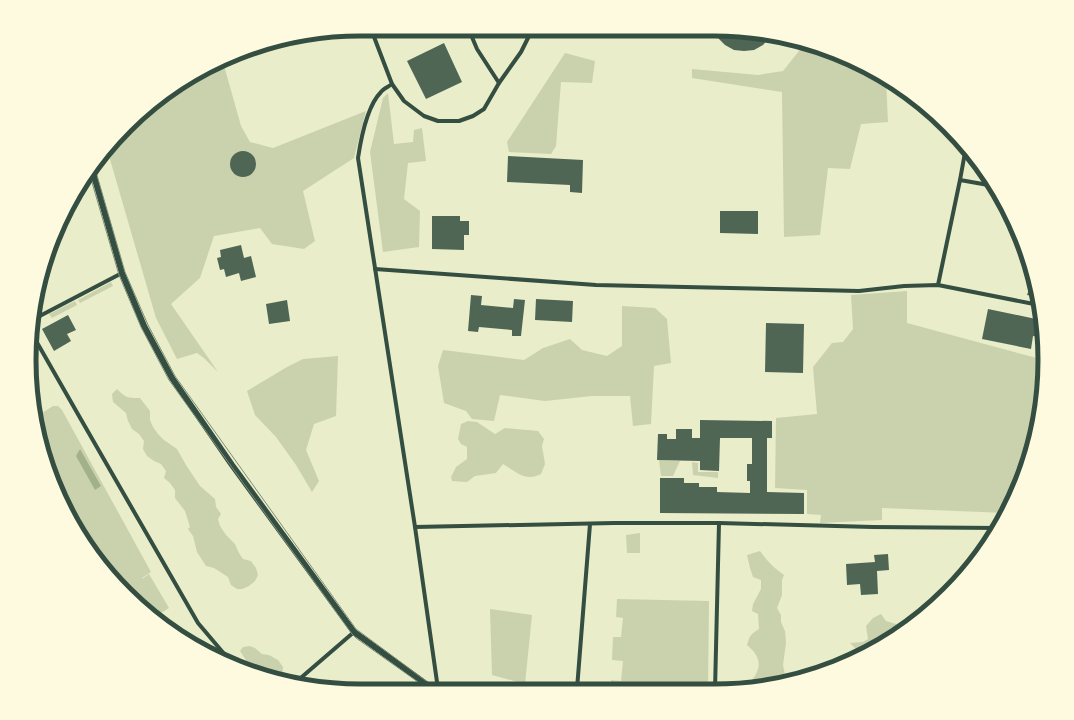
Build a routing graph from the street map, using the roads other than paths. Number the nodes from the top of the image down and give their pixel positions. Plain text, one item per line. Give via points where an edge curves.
1 (374, 36) edge
2 (471, 36) edge
3 (529, 36) edge
4 (499, 83) junction
5 (392, 84) junction
6 (965, 155) edge
7 (94, 176) edge
8 (960, 180) junction
9 (986, 185) edge
10 (375, 269) junction
11 (122, 273) junction
12 (938, 286) junction
13 (1033, 304) edge
14 (39, 316) edge
15 (37, 342) edge
16 (719, 523) junction
17 (590, 524) junction
18 (415, 527) junction
19 (991, 528) edge
20 (354, 632) junction
21 (224, 654) edge
22 (300, 678) edge
23 (426, 684) edge
24 (437, 684) edge
25 (577, 684) edge
26 (715, 684) edge

1 - 5 street
2 - 4 street via 476,49
3 - 4 street
4 - 5 street via 484,109 473,116 446,121 424,116 404,101
5 - 10 street via 381,91 370,110 358,158
6 - 8 street
7 - 11 main road
8 - 9 street
8 - 12 street
10 - 12 street via 596,285 858,291 904,286
10 - 18 street
11 - 14 street
11 - 20 main road via 144,326 172,378
12 - 13 street
15 - 21 street via 198,623
16 - 17 street
16 - 19 street
16 - 26 street
17 - 18 street
17 - 25 street
18 - 24 street
20 - 22 street
20 - 23 main road

